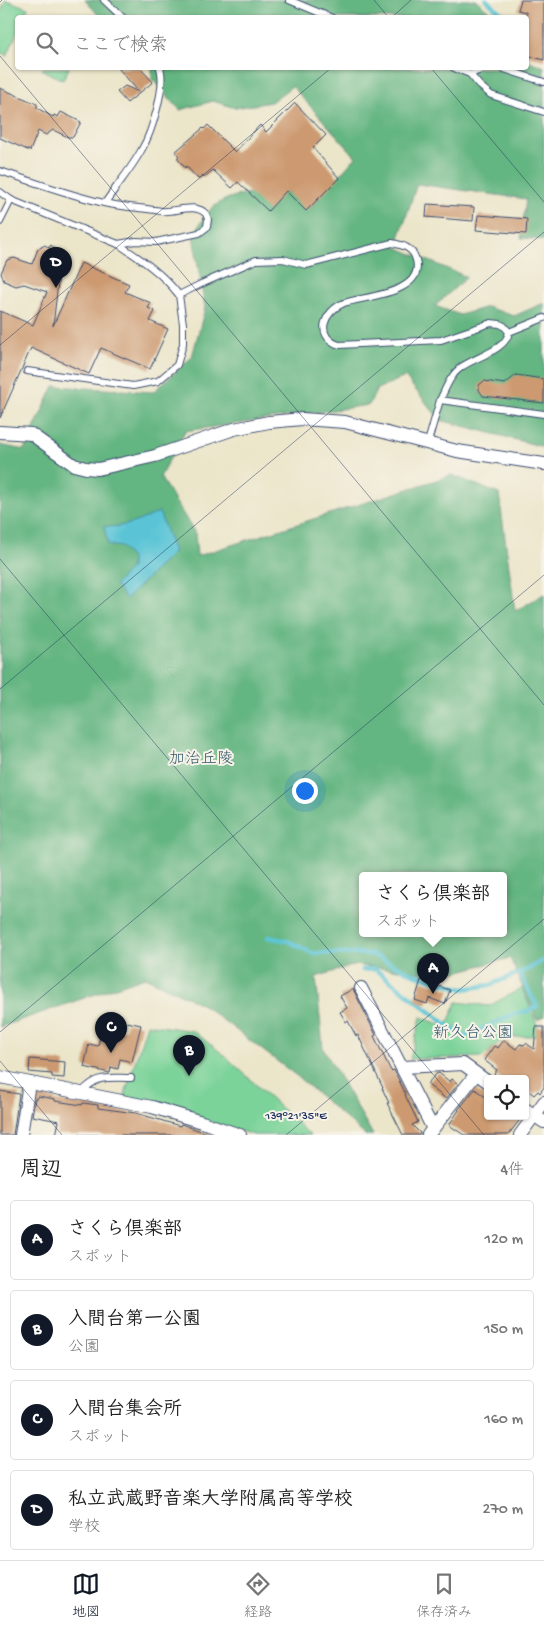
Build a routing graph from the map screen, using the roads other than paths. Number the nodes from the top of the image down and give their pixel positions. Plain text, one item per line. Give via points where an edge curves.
1 (104, 0) edge
2 (289, 0) edge
3 (120, 15) edge
4 (325, 15) edge
5 (161, 70) edge
6 (459, 70) edge
7 (481, 70) edge
8 (507, 70) edge
9 (470, 74) junction
10 (544, 82) edge
11 (544, 112) edge
12 (0, 171) edge
13 (0, 192) edge
14 (11, 200) junction
15 (105, 203) junction
16 (0, 222) edge
17 (118, 244) junction
18 (179, 295) junction
19 (544, 318) edge
20 (509, 332) junction
21 (27, 371) dead end
22 (440, 400) junction
23 (544, 414) edge
24 (0, 432) edge
25 (428, 442) junction
26 (544, 464) edge
27 (361, 988) dead end
28 (403, 1068) junction
29 (476, 1074) junction
30 (0, 1077) edge
31 (131, 1078) dead end
32 (484, 1079) edge
33 (29, 1083) junction
34 (81, 1093) junction
35 (544, 1102) edge
36 (534, 1116) edge
37 (431, 1132) edge
38 (21, 1135) edge
39 (240, 1135) edge
40 (520, 1135) edge

1 - 3 lane
2 - 4 lane
5 - 15 lane via 160,102 143,148
6 - 9 lane
7 - 9 lane
8 - 10 lane
9 - 11 lane via 491,95
12 - 15 lane
13 - 14 lane
14 - 16 lane
14 - 17 lane
15 - 17 lane via 167,212 187,208 202,210 208,219 206,227 199,233 156,242
17 - 18 lane via 154,267
18 - 20 lane via 256,260 283,259 306,265 392,243 413,252 417,269 413,278 384,294 342,304 325,320 323,327 332,342 339,345 442,340 491,323 500,324
18 - 21 lane via 183,344 177,365 158,381 133,386
19 - 20 lane
20 - 22 lane via 506,342 454,373
22 - 23 lane
22 - 25 lane
24 - 25 street via 32,434 74,465 98,469 155,456 234,429 302,419 345,422
25 - 26 street via 457,451
27 - 28 street
28 - 29 street via 463,1064
28 - 37 street
29 - 32 street
29 - 37 street
30 - 33 street
31 - 34 lane via 97,1080
33 - 34 street
33 - 38 street
34 - 39 street via 152,1108
35 - 36 street
36 - 40 street

